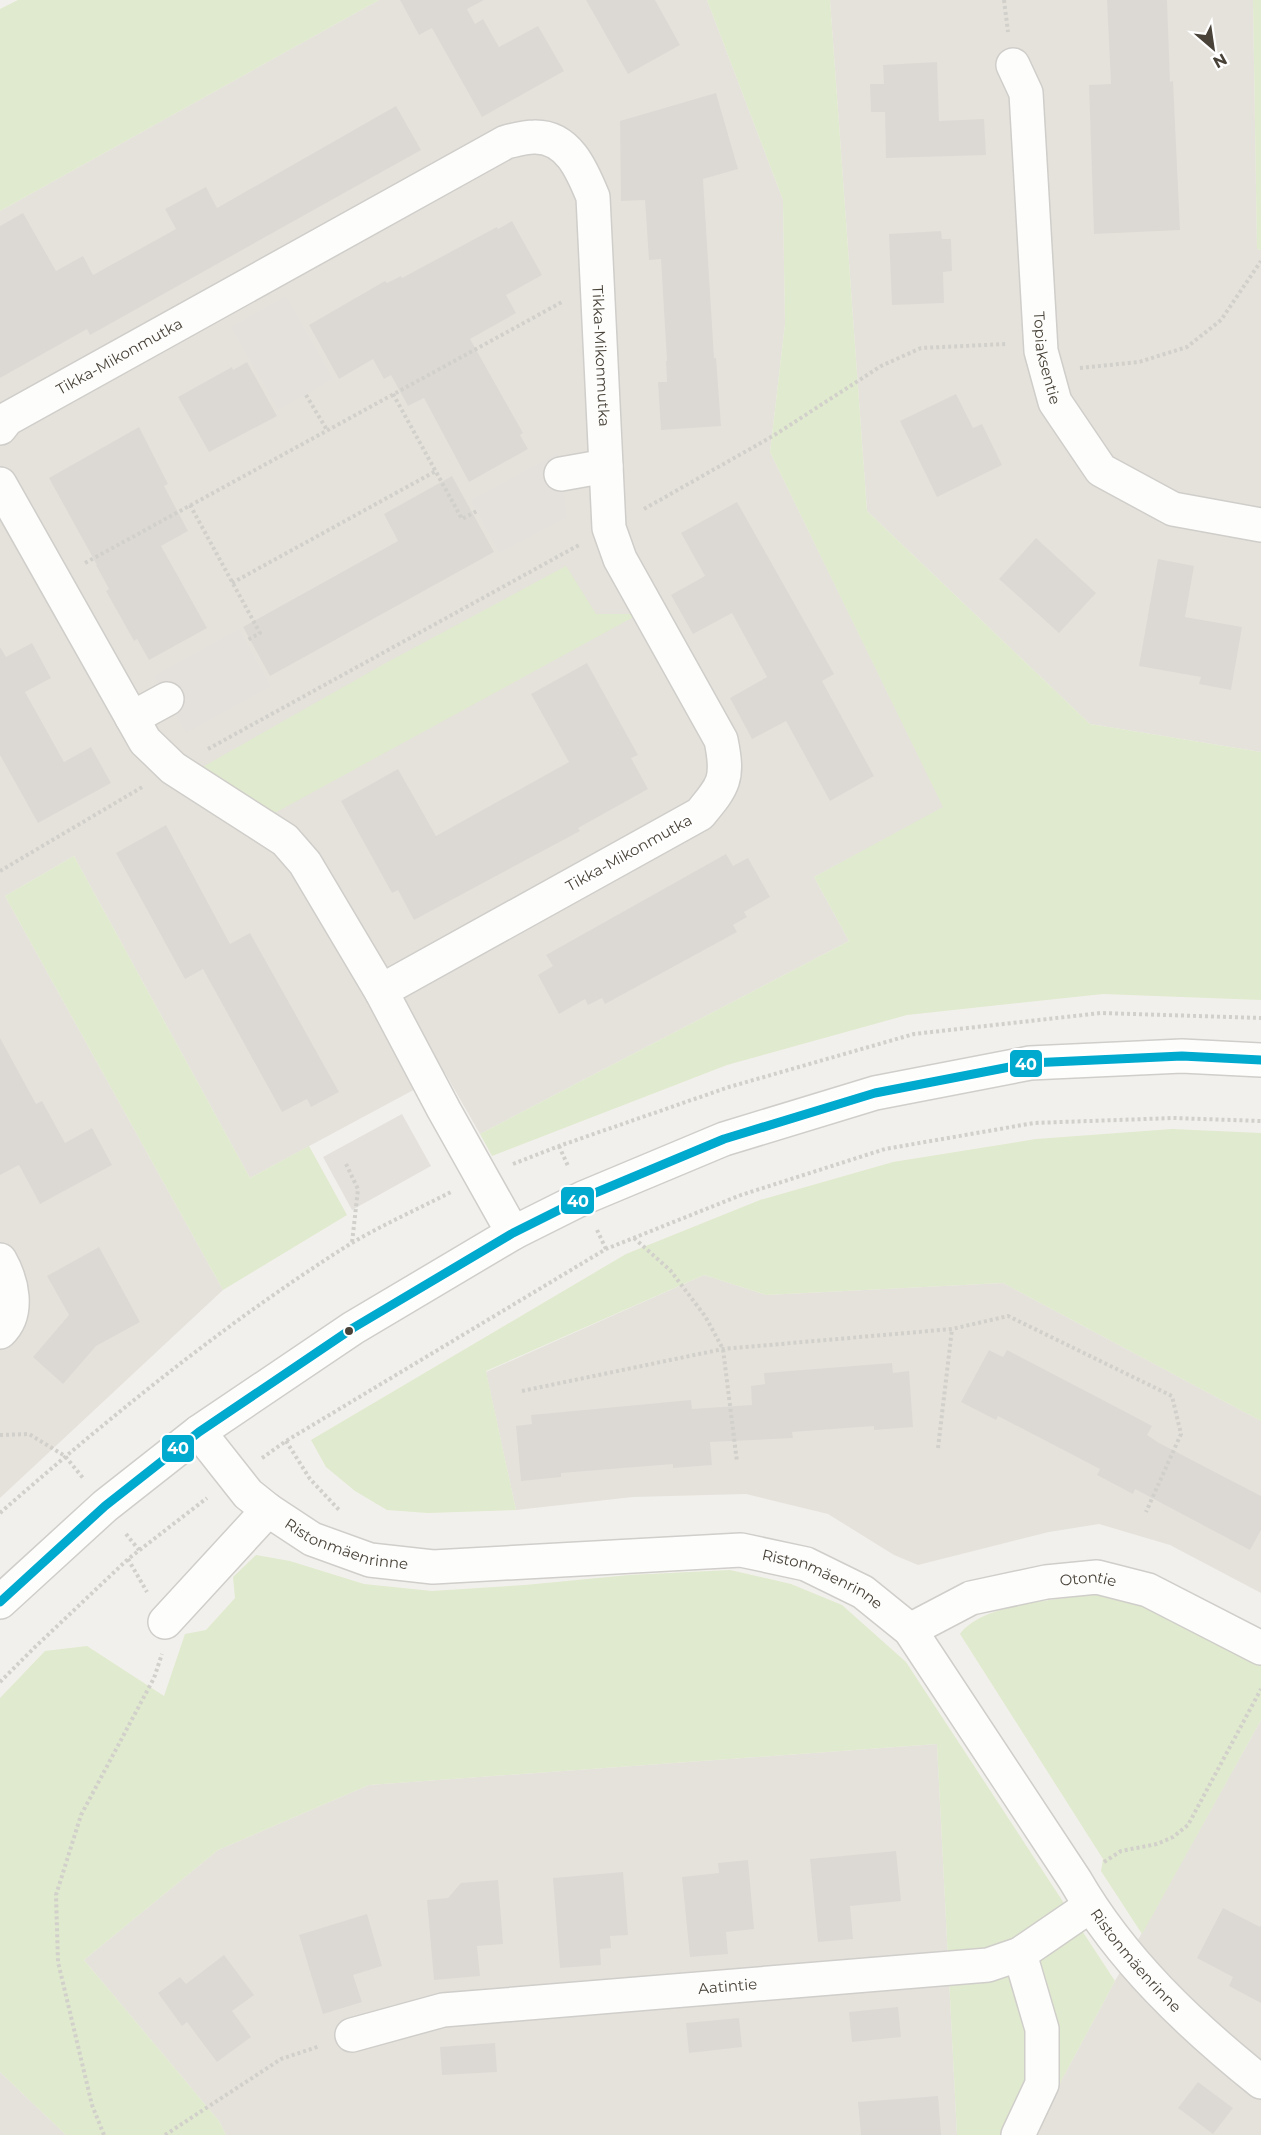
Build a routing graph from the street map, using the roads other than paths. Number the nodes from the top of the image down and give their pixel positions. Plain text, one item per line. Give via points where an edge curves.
1 (1013, 65) dead end
2 (0, 428) edge
3 (606, 466) junction
4 (561, 474) dead end
5 (0, 484) edge
6 (1261, 525) edge
7 (167, 699) dead end
8 (132, 718) junction
9 (381, 991) junction
10 (1261, 1060) edge
11 (513, 1233) junction
12 (0, 1260) edge
13 (0, 1332) edge
14 (199, 1432) junction
15 (268, 1510) junction
16 (0, 1602) edge
17 (165, 1622) road end
18 (910, 1630) junction
19 (1261, 1648) edge
20 (1087, 1884) junction
21 (1020, 1954) junction
22 (352, 2036) road end
23 (1261, 2082) edge
24 (1018, 2135) edge

1 - 6 street, Topiaksentie via 1026,93 1041,351 1055,402 1101,470 1173,509
2 - 3 street, Tikka-Mikonmutka via 7,419 254,298 506,142 536,137 561,144 580,166 593,196
3 - 4 street
3 - 9 street, Tikka-Mikonmutka via 609,528 620,558 721,740 726,767 718,792 700,814
5 - 8 street
7 - 8 street
8 - 9 street via 145,741 173,768 285,840 305,863
9 - 11 street
10 - 11 street via 1182,1056 1030,1063 874,1093 724,1139 583,1198
11 - 14 street via 353,1328
12 - 13 street via 13,1303
14 - 15 street, Ristonmäenrinne via 248,1494
14 - 16 street via 105,1506
15 - 17 street
15 - 18 street, Ristonmäenrinne via 312,1539 370,1560 433,1567 741,1550 806,1564 863,1592
18 - 19 street, Otontie via 971,1598 1046,1582 1097,1578 1148,1590
18 - 20 street, Ristonmäenrinne
20 - 21 street, Aatintie
20 - 23 street, Ristonmäenrinne via 1161,1994
21 - 22 street, Aatintie via 988,1965 443,2010
21 - 24 street via 1042,2029 1042,2084

